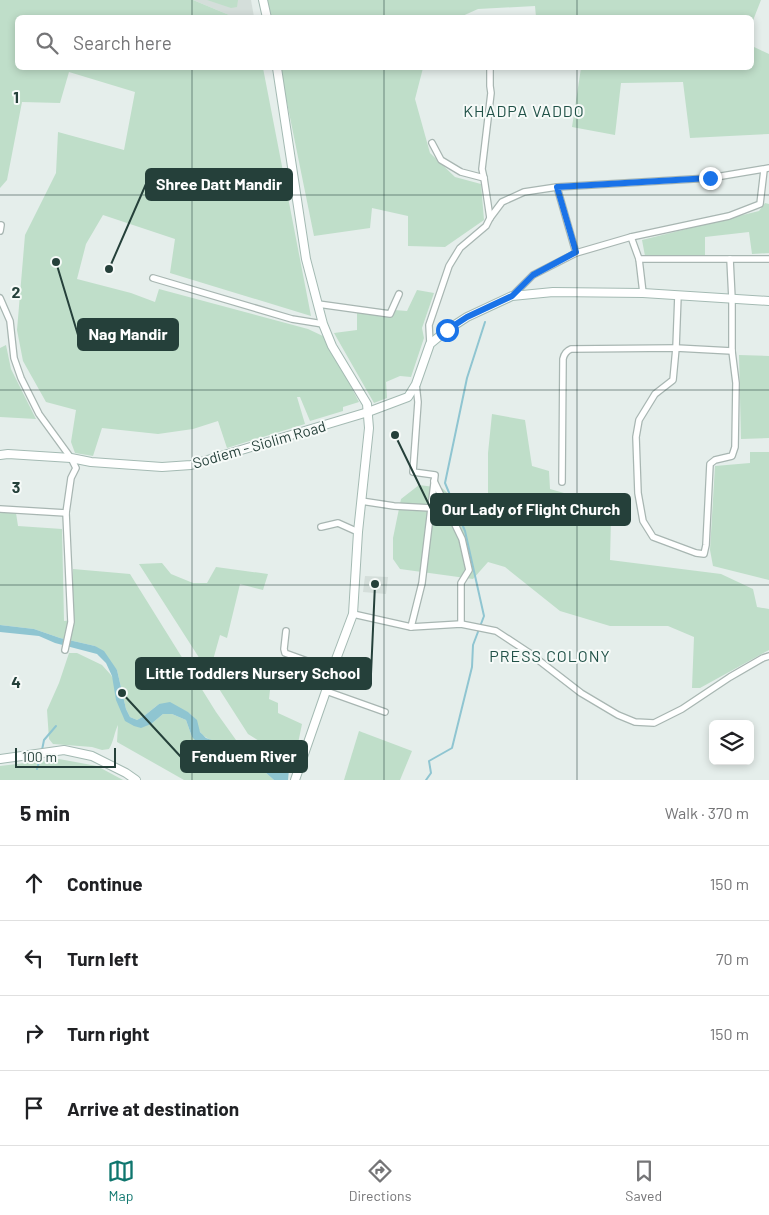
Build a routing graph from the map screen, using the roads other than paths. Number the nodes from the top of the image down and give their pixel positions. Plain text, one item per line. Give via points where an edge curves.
1 (264, 0) edge
2 (266, 15) edge
3 (277, 70) edge
4 (490, 70) edge
5 (432, 143) dead end
6 (767, 169) edge
7 (484, 178) junction
8 (557, 187) junction
9 (490, 218) junction
10 (631, 237) junction
11 (576, 252) junction
12 (639, 259) junction
13 (730, 259) junction
14 (769, 259) edge
15 (153, 278) dead end
16 (643, 293) junction
17 (399, 294) dead end
18 (678, 295) junction
19 (512, 296) junction
20 (0, 298) edge
21 (732, 299) junction
22 (769, 301) edge
23 (318, 304) junction
24 (323, 324) junction
25 (430, 344) junction
26 (676, 348) junction
27 (732, 351) junction
28 (416, 384) junction
29 (368, 412) junction
30 (0, 455) edge
31 (70, 458) junction
32 (434, 481) junction
33 (562, 482) dead end
34 (361, 501) junction
35 (431, 508) junction
36 (0, 509) edge
37 (66, 512) junction
38 (321, 527) dead end
39 (358, 532) junction
40 (353, 614) junction
41 (462, 624) junction
42 (410, 627) junction
43 (286, 631) dead end
44 (65, 650) dead end
45 (769, 656) edge
46 (332, 670) junction
47 (326, 691) junction
48 (385, 712) dead end
49 (0, 759) edge
50 (295, 778) edge
51 (136, 780) edge

1 - 2 main road
3 - 23 main road via 306,260
4 - 7 street
5 - 7 street via 441,160 462,172
6 - 8 street via 710,178
6 - 10 street via 760,204 729,216
7 - 9 street
8 - 9 street via 524,192 502,202
8 - 11 street
9 - 25 street via 486,226 460,248 449,266 429,325
10 - 11 street
10 - 12 street
11 - 19 street via 533,275
12 - 13 street
12 - 16 street
13 - 14 street
13 - 21 street
15 - 24 street
16 - 18 main road
16 - 19 main road via 553,292
17 - 23 street via 390,314
18 - 21 main road
18 - 26 street
19 - 25 main road via 467,317
20 - 31 street via 10,321 14,358 21,378 40,414
21 - 22 main road
21 - 27 street
23 - 24 main road
24 - 29 main road via 332,346 367,404
25 - 28 main road
26 - 27 street
26 - 27 street via 673,380 655,394 639,420 636,437 638,494 643,522 654,537 704,554 710,464 732,456 735,447 736,383
26 - 33 street via 567,351 562,359
28 - 29 main road, Sodiem - Siolim Road via 408,398
28 - 32 street via 414,472 435,475
29 - 31 main road, Sodiem - Siolim Road via 191,465 162,468
29 - 34 main road
30 - 31 main road, Sodiem - Siolim Road
31 - 37 street via 76,468 71,478
32 - 35 street
32 - 41 street via 462,539 469,570 461,583
34 - 35 street
34 - 39 main road
35 - 42 street via 422,583
36 - 37 street
37 - 44 street via 70,622
38 - 39 street via 338,523
39 - 40 main road
40 - 42 street
40 - 46 main road
41 - 42 street
41 - 45 street via 496,632 528,652 580,693 635,722 654,723
43 - 46 street via 285,653
46 - 47 main road
47 - 48 street
47 - 50 main road
49 - 51 main road via 64,750 92,756

